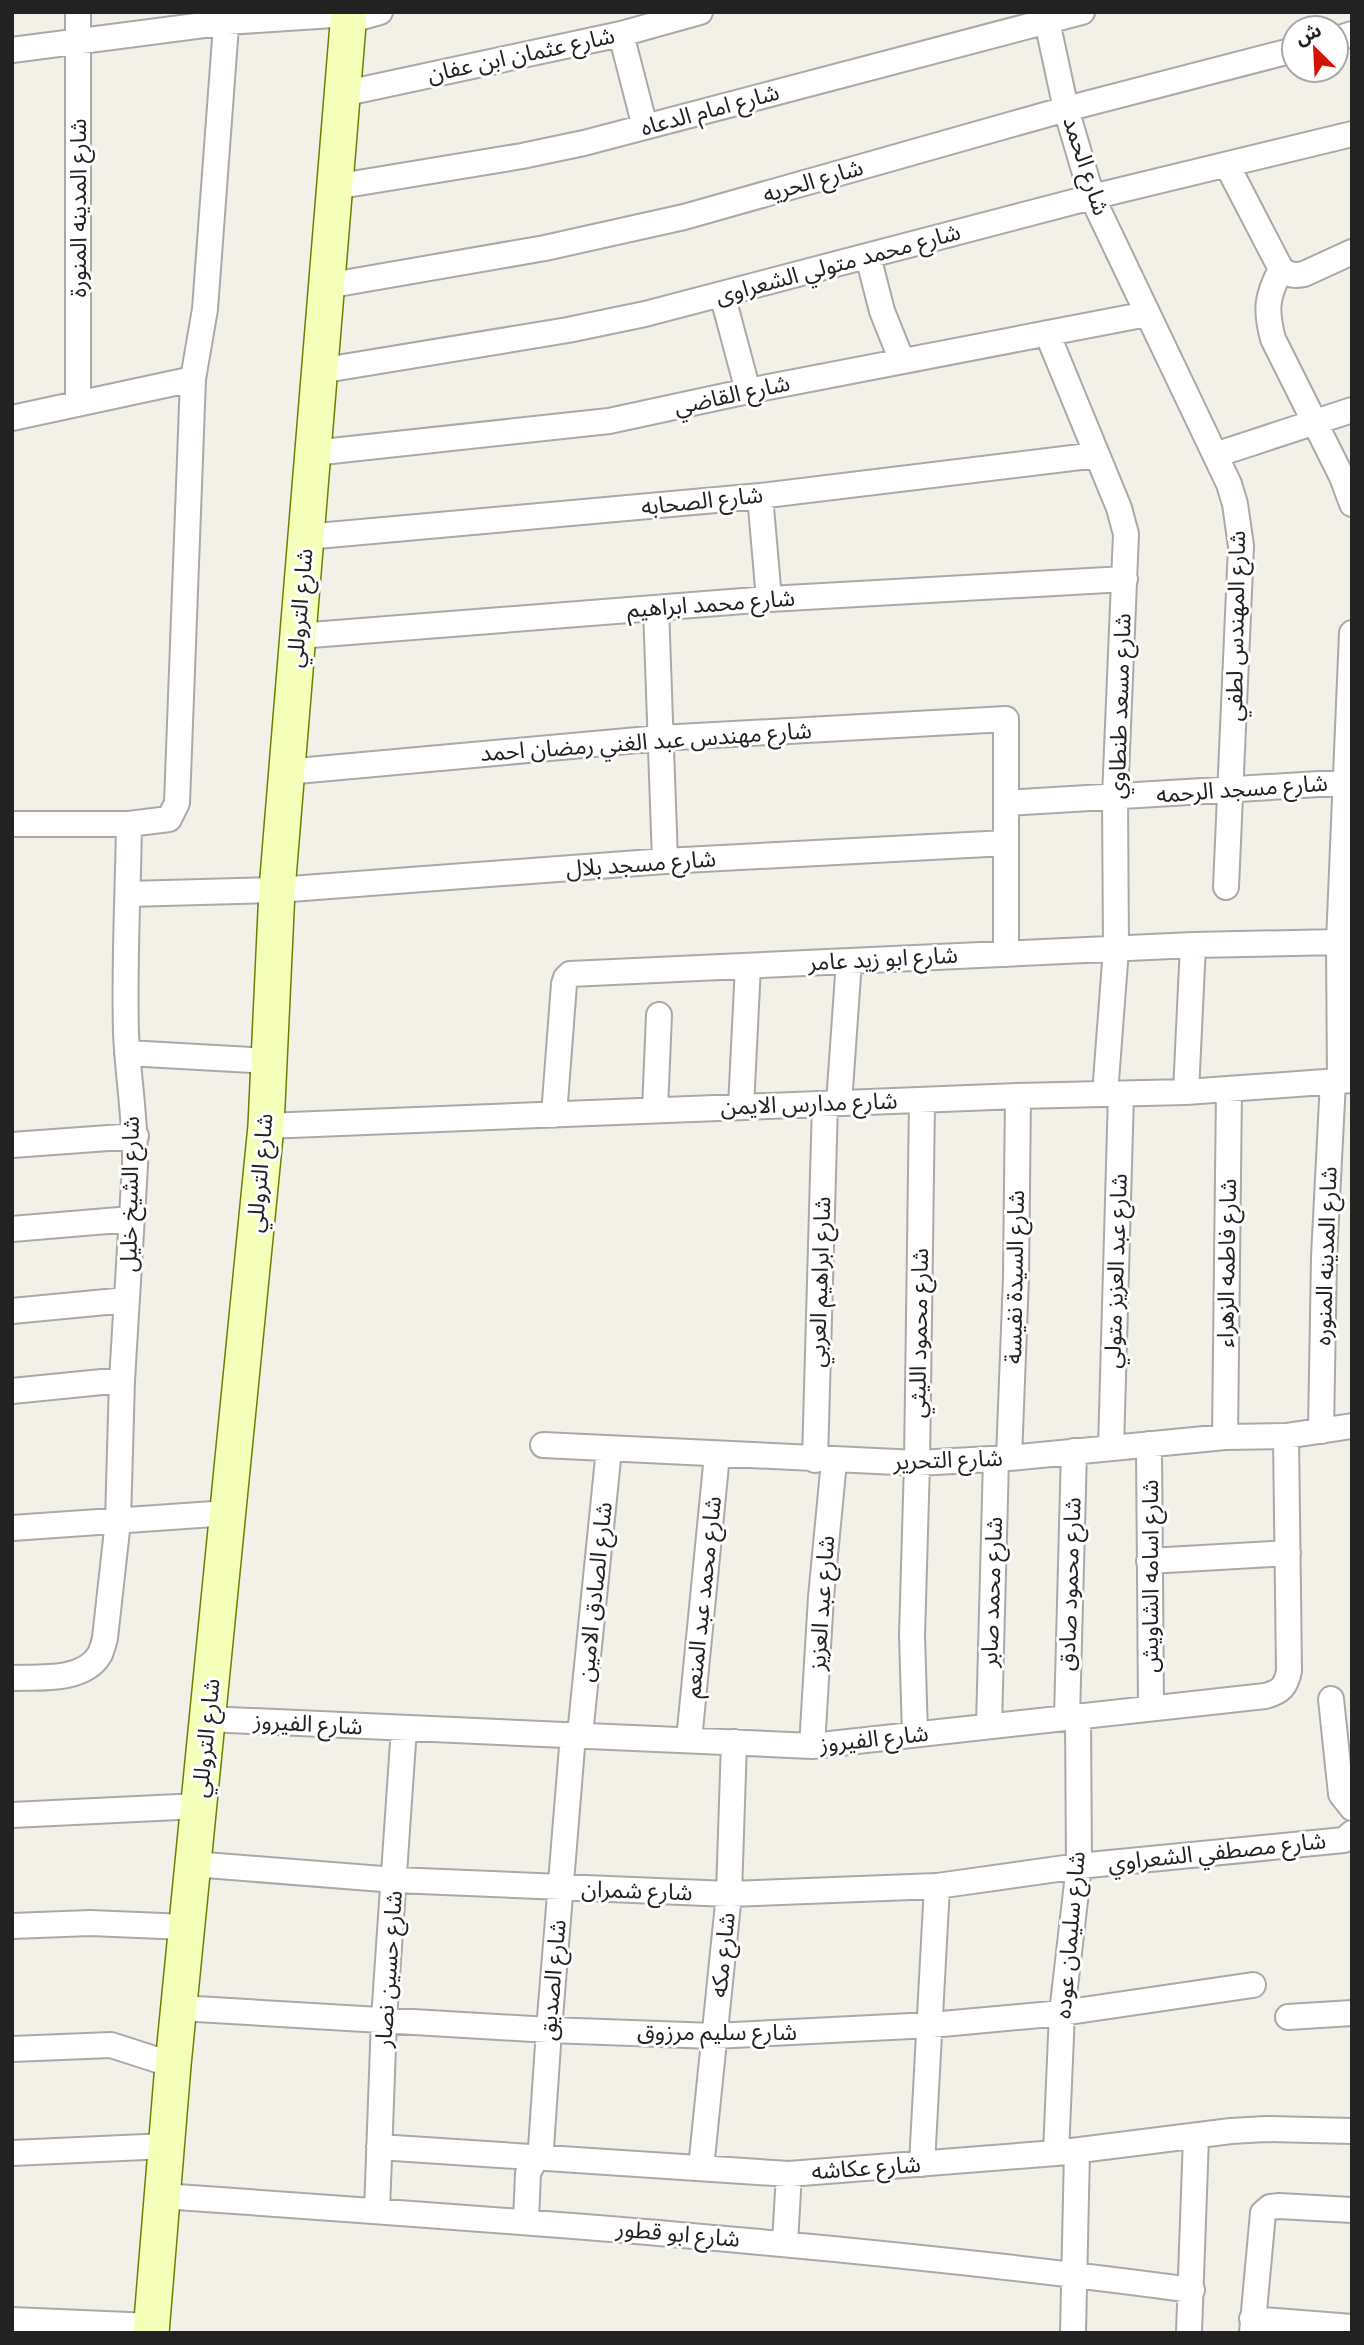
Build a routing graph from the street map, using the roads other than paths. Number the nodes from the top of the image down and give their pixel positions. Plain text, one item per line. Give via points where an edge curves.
1 (78, 12) edge
2 (700, 12) edge
3 (1082, 12) edge
4 (356, 15) edge
5 (227, 17) edge
6 (1046, 17) edge
7 (621, 34) junction
8 (78, 41) junction
9 (12, 50) edge
10 (1280, 54) edge
11 (342, 94) junction
12 (1066, 109) junction
13 (645, 127) junction
14 (1352, 134) edge
15 (1227, 165) junction
16 (334, 187) junction
17 (1092, 197) junction
18 (868, 256) junction
19 (1349, 261) edge
20 (1281, 269) junction
21 (326, 286) junction
22 (722, 294) junction
23 (1147, 314) junction
24 (1047, 333) junction
25 (902, 361) junction
26 (319, 370) junction
27 (193, 379) junction
28 (748, 391) junction
29 (78, 403) junction
30 (1352, 410) edge
31 (12, 418) edge
32 (1314, 422) junction
33 (313, 453) junction
34 (1097, 455) junction
35 (1215, 455) junction
36 (760, 496) junction
37 (1352, 504) edge
38 (306, 537) junction
39 (1125, 579) junction
40 (768, 599) junction
41 (656, 608) junction
42 (1352, 632) edge
43 (298, 636) junction
44 (660, 738) junction
45 (286, 772) junction
46 (1348, 782) edge
47 (1231, 789) junction
48 (1115, 797) junction
49 (1006, 803) junction
50 (12, 824) edge
51 (130, 824) junction
52 (1006, 844) junction
53 (665, 861) junction
54 (1226, 887) dead end
55 (277, 890) junction
56 (128, 894) junction
57 (1344, 927) edge
58 (1193, 945) junction
59 (1116, 949) junction
60 (1006, 954) junction
61 (849, 961) junction
62 (748, 966) junction
63 (659, 1015) dead end
64 (127, 1053) junction
65 (268, 1061) junction
66 (1342, 1081) edge
67 (1229, 1089) junction
68 (1186, 1092) junction
69 (1113, 1094) junction
70 (1018, 1096) junction
71 (922, 1100) junction
72 (832, 1104) junction
73 (741, 1107) junction
74 (655, 1111) junction
75 (554, 1115) junction
76 (266, 1126) junction
77 (136, 1136) junction
78 (12, 1145) edge
79 (131, 1219) junction
80 (12, 1229) edge
81 (127, 1300) junction
82 (12, 1311) edge
83 (122, 1380) junction
84 (12, 1391) edge
85 (1352, 1426) edge
86 (1321, 1431) junction
87 (1286, 1436) junction
88 (1225, 1437) junction
89 (1149, 1444) junction
90 (543, 1445) dead end
91 (1111, 1448) junction
92 (609, 1449) junction
93 (1074, 1451) junction
94 (717, 1455) junction
95 (1002, 1458) junction
96 (824, 1460) junction
97 (917, 1463) junction
98 (228, 1513) junction
99 (118, 1521) junction
100 (12, 1528) edge
101 (1288, 1553) junction
102 (1149, 1561) junction
103 (12, 1678) edge
104 (1331, 1699) dead end
105 (1151, 1708) junction
106 (1072, 1717) junction
107 (207, 1719) junction
108 (989, 1726) junction
109 (404, 1728) junction
110 (915, 1734) junction
111 (577, 1735) junction
112 (689, 1740) junction
113 (734, 1742) junction
114 (812, 1746) junction
115 (199, 1807) junction
116 (1352, 1808) edge
117 (12, 1815) edge
118 (1352, 1833) edge
119 (193, 1864) junction
120 (1079, 1866) junction
121 (395, 1880) junction
122 (937, 1886) junction
123 (560, 1888) junction
124 (729, 1894) junction
125 (12, 1926) edge
126 (187, 1927) junction
127 (1253, 1985) dead end
128 (179, 2008) junction
129 (1062, 2013) junction
130 (1352, 2013) edge
131 (1288, 2017) dead end
132 (384, 2019) junction
133 (931, 2025) junction
134 (549, 2030) junction
135 (715, 2036) junction
136 (12, 2049) edge
137 (173, 2065) junction
138 (1352, 2131) edge
139 (1196, 2137) junction
140 (167, 2146) junction
141 (379, 2147) junction
142 (1067, 2152) junction
143 (12, 2153) edge
144 (538, 2157) junction
145 (922, 2164) junction
146 (701, 2168) junction
147 (789, 2174) junction
148 (163, 2196) junction
149 (1352, 2210) edge
150 (377, 2211) junction
151 (526, 2221) junction
152 (785, 2243) junction
153 (1075, 2274) junction
154 (1192, 2290) junction
155 (12, 2320) edge
156 (1252, 2326) edge
157 (1352, 2327) edge
158 (152, 2329) edge
159 (1073, 2333) edge
160 (1189, 2333) edge

1 - 8 street, شارع المدينه المنورة
2 - 7 street, شارع عثمان ابن عفان
3 - 6 street, شارع امام الدعاه
4 - 5 street
4 - 11 street, شارع التروللي
5 - 8 street
5 - 27 street via 205,309
6 - 12 street, شارع الحمد
6 - 13 street, شارع امام الدعاه
7 - 11 street, شارع عثمان ابن عفان
7 - 13 street
8 - 9 street
8 - 29 street, شارع المدينه المنورة
10 - 12 street, شارع الحريه
11 - 16 street, شارع التروللي
12 - 17 street, شارع الحمد
12 - 21 street, شارع الحريه via 684,217 545,248
13 - 16 street, شارع امام الدعاه via 522,156
14 - 15 street, شارع محمد متولي الشعراوى
15 - 17 street, شارع محمد متولي الشعراوى
15 - 20 street
16 - 21 street, شارع التروللي
17 - 18 street, شارع محمد متولي الشعراوى
17 - 23 street, شارع الحمد
18 - 22 street, شارع محمد متولي الشعراوى
18 - 25 street via 882,311
19 - 20 street via 1296,276
20 - 32 street via 1269,291 1267,315 1273,339
21 - 26 street, شارع التروللي
22 - 26 street, شارع محمد متولي الشعراوى via 568,330
22 - 28 street
23 - 24 street, شارع القاضي
23 - 35 street, شارع المهندس لطفي
24 - 25 street, شارع القاضي
24 - 34 street, شارع مسعد طنطاوي
25 - 28 street, شارع القاضي
26 - 33 street, شارع التروللي
27 - 29 street
27 - 51 street via 177,803 169,818
28 - 33 street, شارع القاضي via 609,421
29 - 31 street
30 - 32 street
32 - 35 street
32 - 37 street
33 - 38 street, شارع التروللي
34 - 36 street, شارع الصحابه
34 - 39 street, شارع مسعد طنطاوي via 1124,520
35 - 47 street, شارع المهندس لطفي via 1236,505 1241,546
36 - 38 street, شارع الصحابه
36 - 40 street
38 - 43 street, شارع التروللي
39 - 40 street, شارع محمد ابراهيم
39 - 48 street, شارع مسعد طنطاوي
40 - 41 street, شارع محمد ابراهيم
41 - 43 street, شارع محمد ابراهيم
41 - 44 street
42 - 46 street, شارع المدينه المنوره
43 - 45 street, شارع التروللي
44 - 45 street, شارع مهندس عبد الغني رمضان احمد
44 - 49 street, شارع مهندس عبد الغني رمضان احمد via 1006,719
44 - 53 street
45 - 55 street, شارع التروللي
46 - 47 street, شارع مسجد الرحمه
46 - 57 street, شارع المدينه المنوره
47 - 48 street, شارع مسجد الرحمه
47 - 54 street, شارع المهندس لطفي
48 - 49 street, شارع مسجد الرحمه
48 - 59 street, شارع مسعد طنطاوي
49 - 52 street
50 - 51 street
51 - 56 street, شارع الشيخ خليل
52 - 53 street, شارع مسجد بلال
52 - 60 street
53 - 55 street, شارع مسجد بلال
55 - 56 street, شارع مسجد بلال
55 - 65 street, شارع التروللي
56 - 64 street, شارع الشيخ خليل
57 - 58 street, شارع ابو زيد عامر
57 - 66 street, شارع المدينه المنوره
58 - 59 street, شارع ابو زيد عامر
58 - 68 street
59 - 60 street, شارع ابو زيد عامر
59 - 69 street, شارع مسعد طنطاوي
60 - 61 street, شارع ابو زيد عامر
61 - 62 street, شارع ابو زيد عامر
61 - 72 street, شارع ابراهيم العربي
62 - 73 street
62 - 75 street, شارع ابو زيد عامر via 570,974 564,984
63 - 74 street
64 - 65 street
64 - 77 street, شارع الشيخ خليل
65 - 76 street, شارع التروللي
66 - 67 street, شارع مدارس الايمن
66 - 86 street, شارع المدينه المنوره via 1324,1257
67 - 68 street, شارع مدارس الايمن
67 - 88 street, شارع فاطمه الزهراء
68 - 69 street, شارع مدارس الايمن
69 - 70 street, شارع مدارس الايمن
69 - 91 street, شارع عبد العزيز متولي
70 - 71 street, شارع مدارس الايمن
70 - 95 street, شارع السيدة نفيسة via 1016,1277
71 - 72 street, شارع مدارس الايمن
71 - 97 street, شارع محمود الليثي
72 - 73 street, شارع مدارس الايمن
72 - 96 street, شارع ابراهيم العربي
73 - 74 street, شارع مدارس الايمن
74 - 75 street, شارع مدارس الايمن
75 - 76 street, شارع مدارس الايمن
76 - 98 street, شارع التروللي
77 - 78 street
77 - 79 street, شارع الشيخ خليل
79 - 80 street
79 - 81 street, شارع الشيخ خليل
81 - 82 street
81 - 83 street, شارع الشيخ خليل
83 - 84 street
83 - 99 street, شارع الشيخ خليل
85 - 86 street, شارع التحرير
86 - 87 street, شارع التحرير
87 - 88 street, شارع التحرير
87 - 101 street, شارع الفيروز
88 - 89 street, شارع التحرير
89 - 91 street, شارع التحرير
89 - 102 street, شارع اسامه الشاويش
90 - 92 street, شارع التحرير
91 - 93 street, شارع التحرير
92 - 94 street, شارع التحرير
92 - 111 street, شارع الصادق الامين
93 - 95 street, شارع التحرير
93 - 106 street, شارع محمود صادق
94 - 96 street, شارع التحرير
94 - 112 street, شارع محمد عبد المنعم
95 - 97 street, شارع التحرير
95 - 108 street, شارع محمد صابر
96 - 97 street, شارع التحرير
96 - 114 street, شارع عبد العزيز
97 - 110 street, شارع محمود الليثي via 912,1636
98 - 99 street
98 - 107 street, شارع التروللي
99 - 100 street
99 - 103 street, شارع الشيخ خليل via 106,1638 99,1655 86,1668 69,1674
101 - 102 street
101 - 105 street, شارع الفيروز via 1287,1683 1278,1693 1265,1696
102 - 105 street, شارع اسامه الشاويش
104 - 116 street via 1341,1794
105 - 106 street, شارع الفيروز
106 - 108 street, شارع الفيروز
106 - 120 street, شارع سليمان عوده
107 - 109 street, شارع الفيروز
107 - 115 street, شارع التروللي
108 - 110 street, شارع الفيروز
109 - 111 street, شارع الفيروز
109 - 121 street, شارع حسين نصار
110 - 114 street, شارع الفيروز
111 - 112 street, شارع الفيروز
111 - 123 street, شارع الصديق
112 - 113 street, شارع الفيروز
113 - 114 street, شارع الفيروز
113 - 124 street, شارع مكه
115 - 117 street
115 - 119 street, شارع التروللي
118 - 120 street, شارع مصطفي الشعراوي via 1343,1840
119 - 121 street, شارع شمران
119 - 126 street, شارع التروللي
120 - 122 street, شارع شمران
120 - 129 street, شارع سليمان عوده
121 - 123 street, شارع شمران
121 - 132 street, شارع حسين نصار
122 - 124 street, شارع شمران
122 - 133 street
123 - 124 street, شارع شمران
123 - 134 street, شارع الصديق
124 - 135 street, شارع مكه
125 - 126 street
126 - 128 street, شارع التروللي
127 - 129 street, شارع سليم مرزوق
128 - 132 street, شارع سليم مرزوق
128 - 137 street, شارع التروللي
129 - 133 street, شارع سليم مرزوق
129 - 142 street, شارع سليمان عوده
130 - 131 street
132 - 134 street, شارع سليم مرزوق
132 - 141 street, شارع حسين نصار
133 - 135 street, شارع سليم مرزوق
133 - 145 street
134 - 135 street, شارع سليم مرزوق
134 - 144 street, شارع الصديق
135 - 146 street, شارع مكه
136 - 137 street via 111,2045
137 - 140 street, شارع التروللي
138 - 139 street, شارع عكاشه via 1266,2129
139 - 142 street, شارع عكاشه
139 - 154 street
140 - 143 street
140 - 148 street, شارع التروللي
141 - 144 street, شارع عكاشه
141 - 150 street, شارع حسين نصار
142 - 145 street, شارع عكاشه
142 - 153 street, شارع سليمان عوده
144 - 146 street, شارع عكاشه
144 - 151 street, شارع الصديق via 528,2173
145 - 147 street, شارع عكاشه
146 - 147 street, شارع عكاشه
147 - 152 street
148 - 150 street, شارع ابو قطور
148 - 158 street, شارع التروللي
149 - 156 street via 1279,2206 1263,2213
150 - 151 street, شارع ابو قطور
151 - 152 street, شارع ابو قطور
152 - 153 street, شارع ابو قطور
153 - 154 street, شارع ابو قطور
153 - 159 street, شارع سليمان عوده
154 - 160 street
155 - 158 street
156 - 157 street

